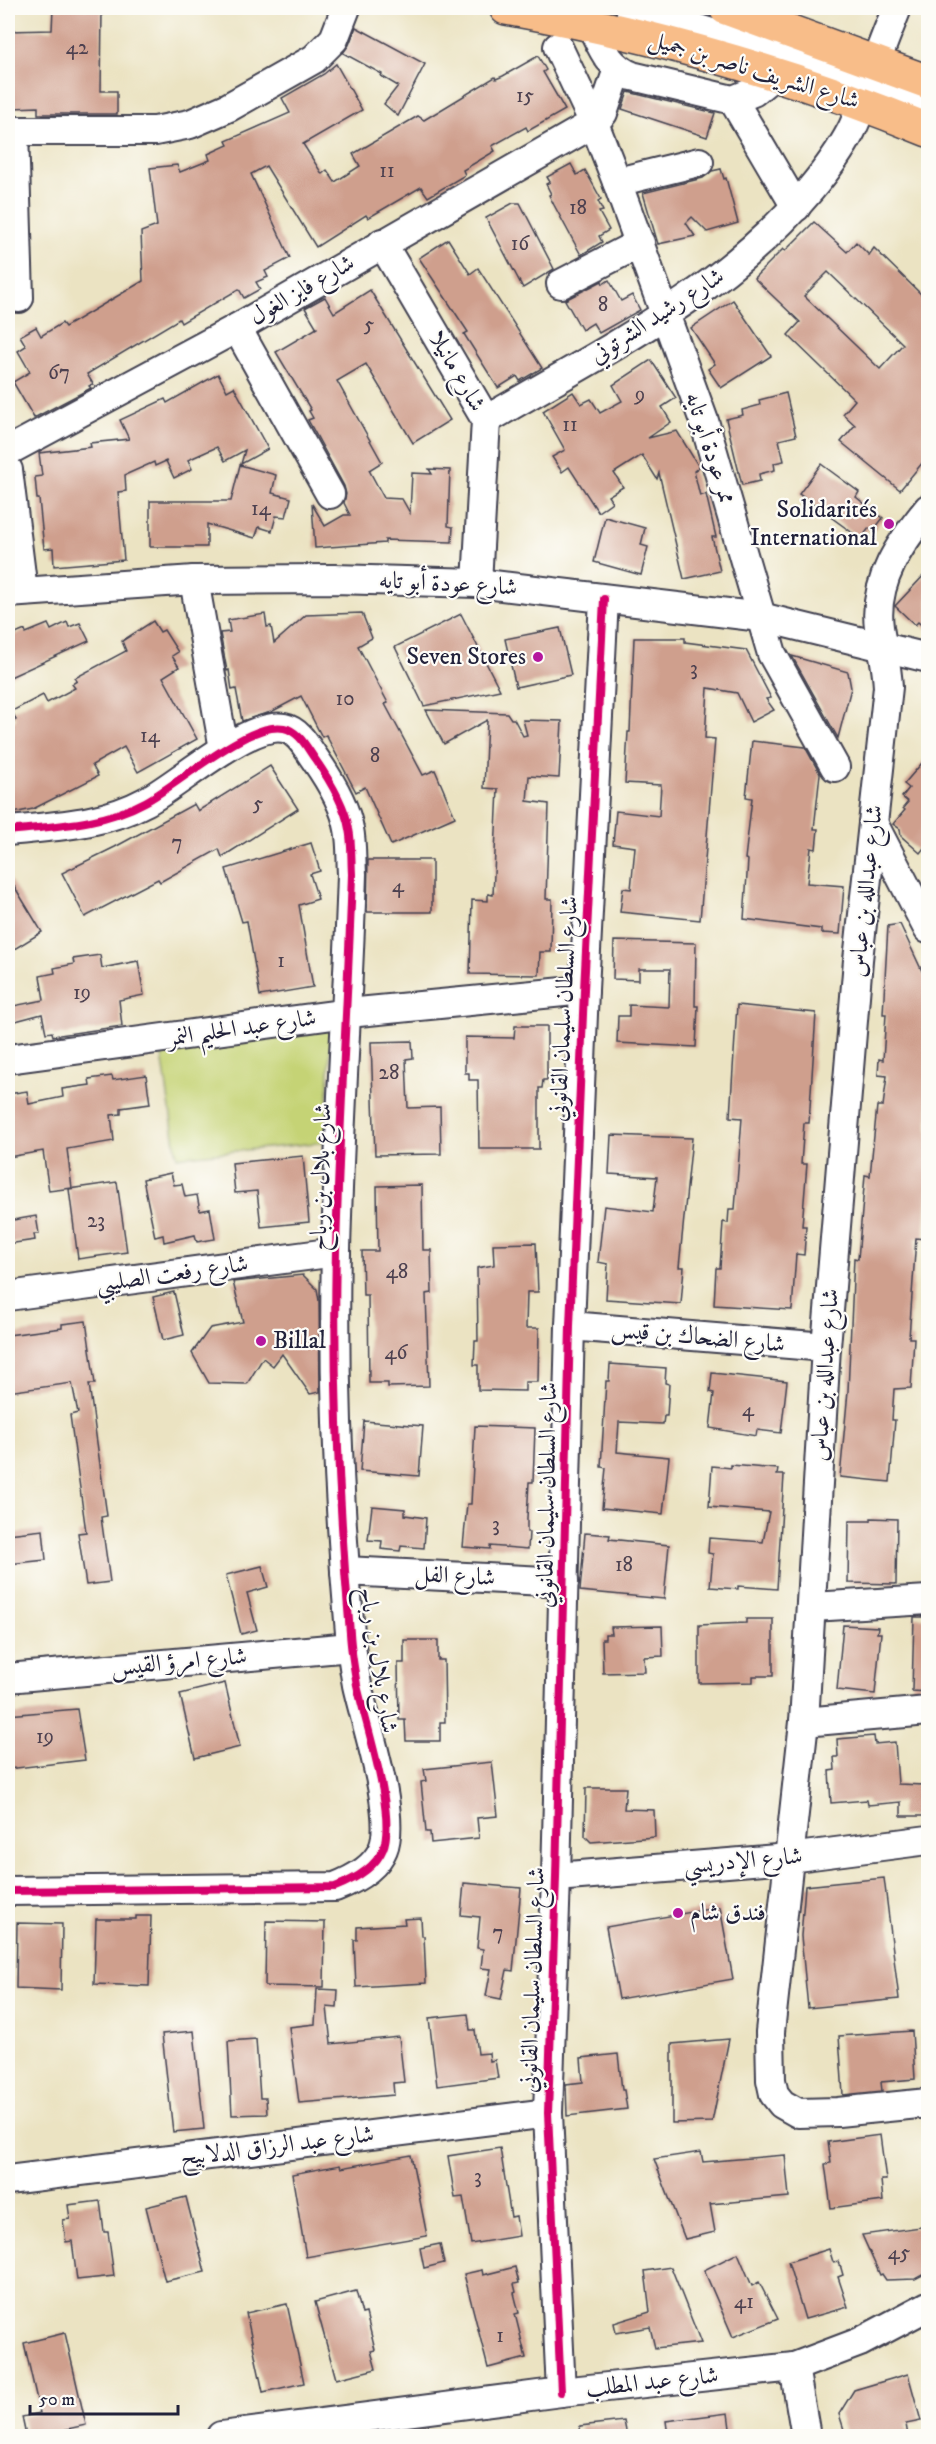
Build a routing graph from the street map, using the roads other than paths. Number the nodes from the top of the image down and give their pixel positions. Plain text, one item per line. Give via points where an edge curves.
1 (346, 8) edge
2 (506, 8) edge
3 (630, 8) edge
4 (726, 8) edge
5 (897, 8) edge
6 (590, 22) junction
7 (558, 46) dead end
8 (618, 69) junction
9 (774, 75) junction
10 (870, 82) junction
11 (928, 82) edge
12 (733, 100) junction
13 (928, 104) edge
14 (594, 123) junction
15 (928, 130) edge
16 (11, 131) edge
17 (699, 162) dead end
18 (618, 182) junction
19 (796, 207) junction
20 (382, 243) junction
21 (640, 243) junction
22 (561, 284) dead end
23 (19, 298) dead end
24 (665, 315) junction
25 (237, 328) junction
26 (486, 420) junction
27 (8, 451) edge
28 (8, 470) edge
29 (330, 494) dead end
30 (928, 509) edge
31 (194, 580) junction
32 (477, 583) junction
33 (15, 592) edge
34 (604, 598) junction
35 (761, 617) junction
36 (883, 647) junction
37 (928, 658) edge
38 (224, 749) junction
39 (835, 767) dead end
40 (873, 823) junction
41 (8, 831) edge
42 (925, 908) edge
43 (584, 990) junction
44 (348, 1013) junction
45 (8, 1059) edge
46 (336, 1252) junction
47 (8, 1296) edge
48 (570, 1326) junction
49 (826, 1347) junction
50 (345, 1570) junction
51 (564, 1582) junction
52 (928, 1600) edge
53 (812, 1607) junction
54 (351, 1647) junction
55 (8, 1678) edge
56 (928, 1711) edge
57 (804, 1722) junction
58 (928, 1840) edge
59 (789, 1858) junction
60 (556, 1877) junction
61 (8, 1891) edge
62 (928, 2103) edge
63 (548, 2113) junction
64 (8, 2180) edge
65 (928, 2306) edge
66 (794, 2367) junction
67 (561, 2392) junction
68 (221, 2436) edge
69 (806, 2436) edge

1 - 16 street via 334,39 314,59 229,107 190,124 155,131
2 - 6 main road, شارع الشريف ناصر بن جميل
3 - 10 street
4 - 10 main road, شارع الشريف ناصر بن جميل
5 - 10 street, شارع رشيد الشرتوني
6 - 8 street
6 - 9 main road, شارع الشريف ناصر بن جميل
7 - 14 street, ممر عودة أبو تايه
8 - 12 street
8 - 14 street via 603,113
9 - 10 main road, شارع الشريف ناصر بن جميل
9 - 12 street via 753,92
10 - 11 main road, شارع الشريف ناصر بن جميل
10 - 13 street
10 - 15 main road, شارع الشريف ناصر بن جميل
10 - 19 street, شارع رشيد الشرتوني via 851,132
12 - 19 street
14 - 18 street, ممر عودة أبو تايه
14 - 20 street, شارع فايز الغول
16 - 23 street
17 - 18 street
18 - 21 street, ممر عودة أبو تايه
19 - 24 street, شارع رشيد الشرتوني via 725,273
20 - 25 street, شارع فايز الغول
20 - 26 street, شارع مانيلا
21 - 22 street
21 - 24 street, ممر عودة أبو تايه
24 - 26 street, شارع رشيد الشرتوني
24 - 35 street, ممر عودة أبو تايه via 704,421
25 - 27 street, شارع فايز الغول
25 - 29 street
26 - 32 street, شارع مانيلا
28 - 33 street
30 - 36 street, شارع عبدالله بن عباس via 887,569 880,595
31 - 32 street, شارع عودة أبو تايه
31 - 33 street, شارع عودة أبو تايه
31 - 38 street
32 - 34 street, شارع عودة أبو تايه
34 - 35 street, شارع عودة أبو تايه
34 - 43 street, شارع السلطان سليمان القانوني
35 - 36 street, شارع عودة أبو تايه
35 - 39 street, ممر عودة أبو تايه via 780,671
36 - 37 street
36 - 40 street, شارع عبدالله بن عباس via 888,687
38 - 41 street, شارع بلال بن رباح via 144,803 110,816
38 - 44 street, شارع بلال بن رباح via 257,732 284,728 300,737 338,799 349,827 352,874
40 - 42 street
40 - 49 street, شارع عبدالله بن عباس
43 - 44 street, شارع عبد الحليم النمر
43 - 48 street, شارع السلطان سليمان القانوني
44 - 45 street, شارع عبد الحليم النمر
44 - 46 street, شارع بلال بن رباح
46 - 47 street, شارع رفعت الصليبي
46 - 50 street, شارع بلال بن رباح
48 - 49 street, شارع الضحاك بن قيس
48 - 51 street, شارع السلطان سليمان القانوني
49 - 53 street, شارع عبدالله بن عباس
50 - 51 street, شارع الفل
50 - 54 street, شارع بلال بن رباح
51 - 60 street, شارع السلطان سليمان القانوني
52 - 53 street
53 - 57 street, شارع عبدالله بن عباس
54 - 55 street, شارع امرؤ القيس
54 - 61 street, شارع بلال بن رباح via 387,1825 383,1849 371,1866 352,1880 335,1887
56 - 57 street
57 - 59 street, شارع عبدالله بن عباس
58 - 59 street, شارع الإدريسي
59 - 60 street, شارع الإدريسي
59 - 62 street, شارع عبدالله بن عباس via 770,2032 774,2094 798,2114
60 - 63 street, شارع السلطان سليمان القانوني
63 - 64 street, شارع عبد الرزاق الدلابيح
63 - 67 street, شارع السلطان سليمان القانوني
65 - 66 street, شارع عبد المطلب via 860,2342
66 - 67 street, شارع عبد المطلب
66 - 69 street
67 - 68 street, شارع عبد المطلب

